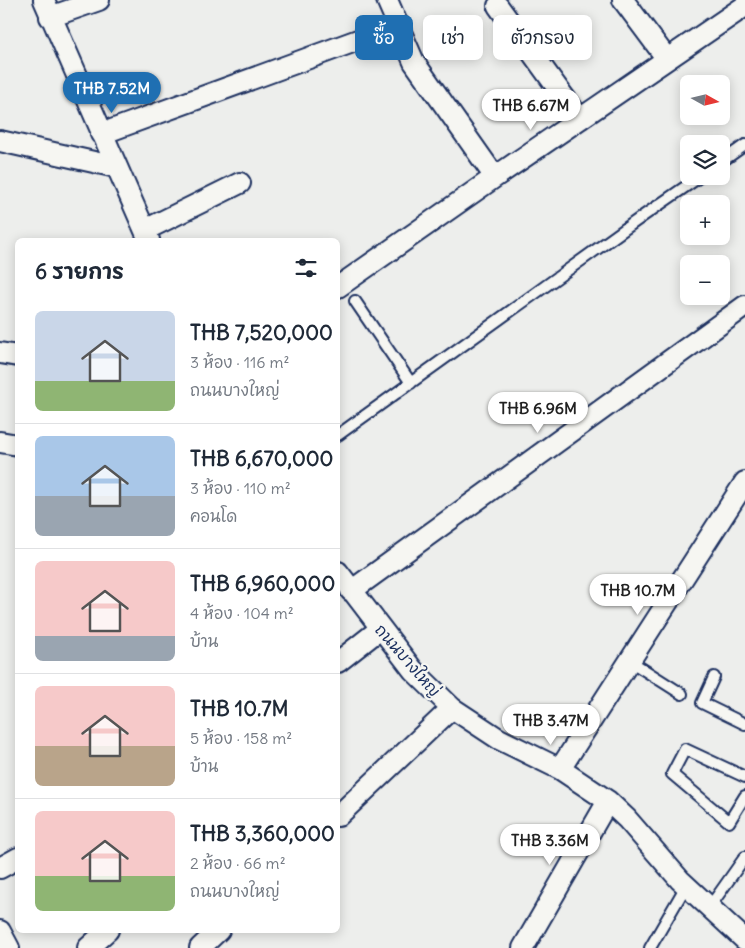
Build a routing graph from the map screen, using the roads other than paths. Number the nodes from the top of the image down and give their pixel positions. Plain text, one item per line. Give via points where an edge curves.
1 (99, 0) edge
2 (387, 0) edge
3 (623, 0) edge
4 (498, 6) dead end
5 (745, 6) edge
6 (47, 9) edge
7 (394, 15) edge
8 (355, 41) edge
9 (667, 59) junction
10 (413, 60) edge
11 (580, 119) junction
12 (102, 134) junction
13 (0, 141) edge
14 (745, 145) edge
15 (730, 156) edge
16 (116, 167) junction
17 (495, 177) junction
18 (240, 183) dead end
19 (688, 185) edge
20 (147, 235) edge
21 (340, 286) edge
22 (355, 301) dead end
23 (745, 306) edge
24 (0, 353) edge
25 (15, 356) edge
26 (410, 383) junction
27 (340, 434) edge
28 (0, 442) edge
29 (15, 444) edge
30 (743, 490) edge
31 (340, 575) edge
32 (351, 591) junction
33 (380, 629) junction
34 (340, 660) edge
35 (630, 661) junction
36 (714, 677) dead end
37 (682, 694) dead end
38 (452, 708) junction
39 (745, 724) edge
40 (560, 770) junction
41 (745, 777) edge
42 (745, 796) edge
43 (608, 801) junction
44 (340, 814) edge
45 (745, 857) edge
46 (15, 860) edge
47 (0, 868) edge
48 (686, 886) junction
49 (709, 908) junction
50 (0, 931) edge
51 (105, 933) edge
52 (216, 933) edge
53 (745, 940) edge
54 (8, 948) edge
55 (88, 948) edge
56 (200, 948) edge
57 (523, 948) edge
58 (650, 948) edge

1 - 6 street
2 - 7 street
3 - 9 street
4 - 11 street
5 - 9 street
6 - 12 street
8 - 12 street
9 - 11 street
10 - 17 street
11 - 17 street
12 - 16 street
13 - 16 street
14 - 15 lane
16 - 20 street
17 - 21 street
18 - 20 street
19 - 26 lane
22 - 26 lane
23 - 32 street
24 - 25 street
26 - 27 lane
28 - 29 street
30 - 35 street
31 - 32 street, ถนนบางใหญ่
32 - 33 street, ถนนบางใหญ่
33 - 34 street
33 - 38 street, ถนนบางใหญ่ via 413,670
35 - 37 lane
35 - 40 street
36 - 39 lane via 702,703
38 - 40 street, ถนนบางใหญ่ via 499,739
38 - 44 street
40 - 43 street, ถนนบางใหญ่
41 - 42 lane via 685,749 672,774 729,822
43 - 48 street, ถนนบางใหญ่ via 627,818
43 - 57 street
45 - 49 lane
46 - 47 street
48 - 49 street, ถนนบางใหญ่
48 - 58 lane
49 - 53 street, ถนนบางใหญ่
50 - 54 street
51 - 55 street
52 - 56 street

